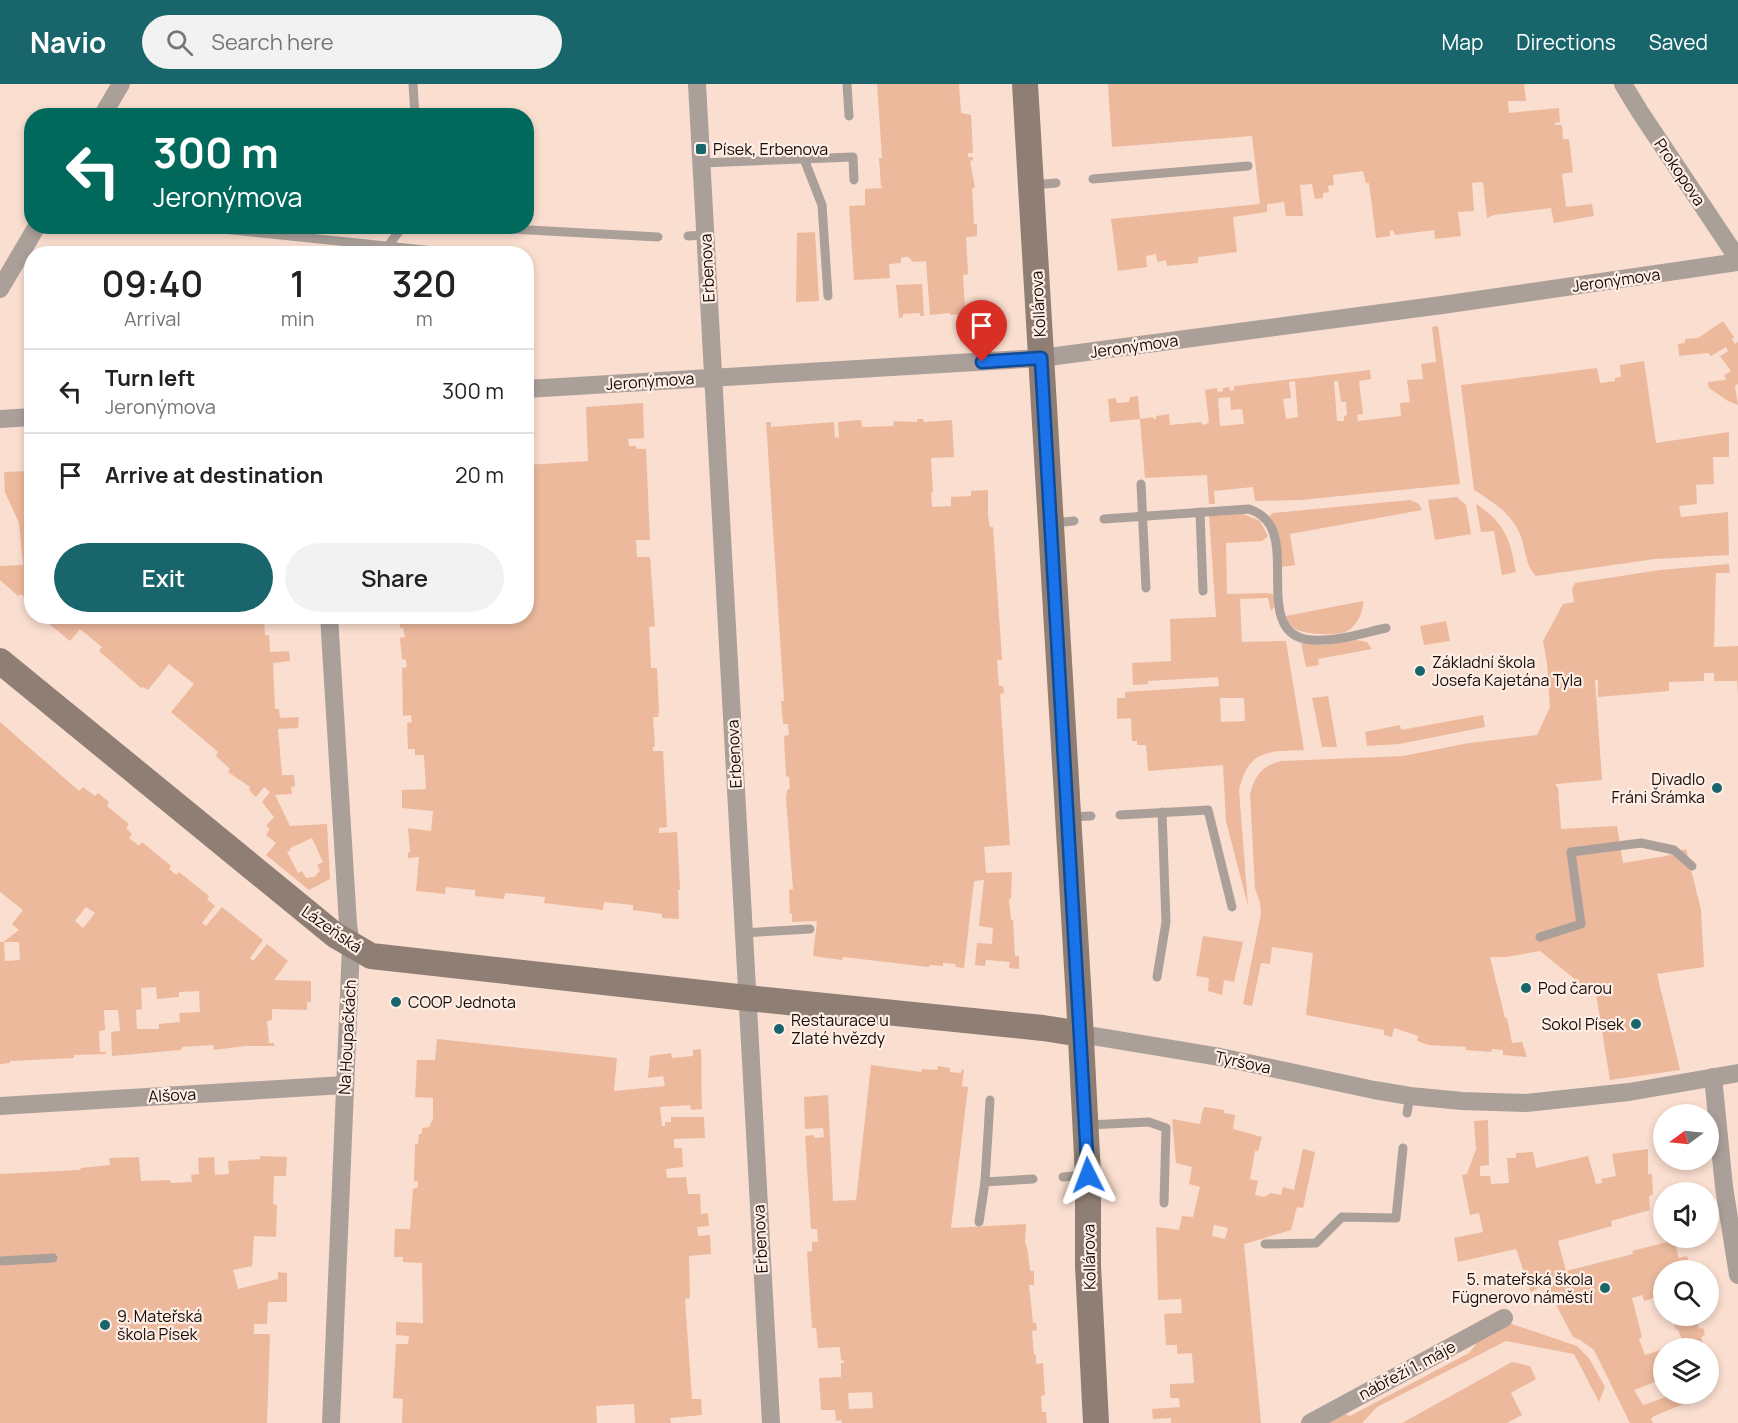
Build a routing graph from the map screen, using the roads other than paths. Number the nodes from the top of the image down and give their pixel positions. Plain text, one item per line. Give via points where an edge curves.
1 (121, 84) edge
2 (413, 84) edge
3 (697, 84) edge
4 (847, 84) edge
5 (1025, 84) edge
6 (1623, 84) edge
7 (107, 108) edge
8 (414, 108) edge
9 (849, 116) dead end
10 (804, 159) junction
11 (702, 163) junction
12 (1248, 166) dead end
13 (1093, 179) dead end
14 (854, 180) dead end
15 (534, 230) edge
16 (272, 234) edge
17 (397, 234) edge
18 (658, 237) dead end
19 (388, 246) joint
20 (24, 248) edge
21 (1738, 260) edge
22 (0, 289) edge
23 (828, 296) dead end
24 (1041, 358) junction
25 (713, 377) junction
26 (534, 388) edge
27 (24, 418) edge
28 (0, 419) edge
29 (1141, 484) dead end
30 (1200, 512) junction
31 (1142, 516) junction
32 (1104, 519) dead end
33 (1146, 588) dead end
34 (1203, 591) dead end
35 (329, 624) edge
36 (1386, 628) dead end
37 (0, 661) edge
38 (1162, 812) junction
39 (1120, 815) dead end
40 (1692, 866) dead end
41 (1232, 907) dead end
42 (810, 929) dead end
43 (743, 933) junction
44 (1540, 937) dead end
45 (351, 946) junction
46 (1157, 978) dead end
47 (747, 998) junction
48 (1081, 1034) junction
49 (1738, 1073) edge
50 (1713, 1077) junction
51 (344, 1085) junction
52 (990, 1100) dead end
53 (0, 1106) edge
54 (1085, 1125) junction
55 (1403, 1148) dead end
56 (1034, 1179) dead end
57 (985, 1182) junction
58 (1164, 1203) dead end
59 (979, 1222) dead end
60 (1265, 1244) dead end
61 (53, 1258) dead end
62 (0, 1261) edge
63 (1738, 1275) edge
64 (1504, 1318) dead end
65 (331, 1423) edge
66 (771, 1423) edge
67 (1096, 1423) edge
68 (1311, 1423) edge

1 - 7 street
2 - 8 lane
3 - 11 street, Erbenova
4 - 9 lane
5 - 24 main road, Kollárova via 1043,184
6 - 21 street, Prokopova
10 - 11 lane
10 - 14 lane via 853,157
10 - 23 lane via 822,205
11 - 25 street, Erbenova via 697,235
12 - 13 lane
15 - 18 lane
16 - 19 lane
17 - 19 lane
20 - 22 street
21 - 24 street, Jeronýmova
24 - 25 street, Jeronýmova
24 - 48 main road, Kollárova via 1062,522 1079,817
25 - 26 street, Jeronýmova
25 - 43 street, Erbenova
27 - 28 street
29 - 31 lane
30 - 31 lane
30 - 34 lane
30 - 36 lane via 1249,509 1258,512 1270,525 1280,608 1288,631 1296,638 1341,638
31 - 32 lane
31 - 33 lane
35 - 45 street, Na Houpačkách
37 - 45 main road, Lázeňská
38 - 39 lane
38 - 41 lane via 1209,810
38 - 46 lane via 1166,922
40 - 44 lane via 1674,850 1641,843 1571,852 1581,924
42 - 43 lane
43 - 47 street, Erbenova
45 - 47 main road, Lázeňská via 371,956
45 - 51 street, Na Houpačkách
47 - 48 main road, Tyršova
47 - 66 street, Erbenova
48 - 50 street, Tyršova via 1220,1057 1409,1105 1462,1101 1526,1103 1629,1092
48 - 54 main road, Kollárova
49 - 50 street, Tyršova
50 - 63 street
51 - 53 street, Alšova
51 - 65 street, Na Houpačkách
52 - 57 lane
54 - 58 lane via 1149,1122 1166,1128
54 - 67 main road, Kollárova via 1075,1176 1088,1266
55 - 60 lane via 1396,1218 1342,1217 1316,1243
56 - 57 lane
57 - 59 lane
61 - 62 lane
64 - 68 street, nábřeží 1. máje

